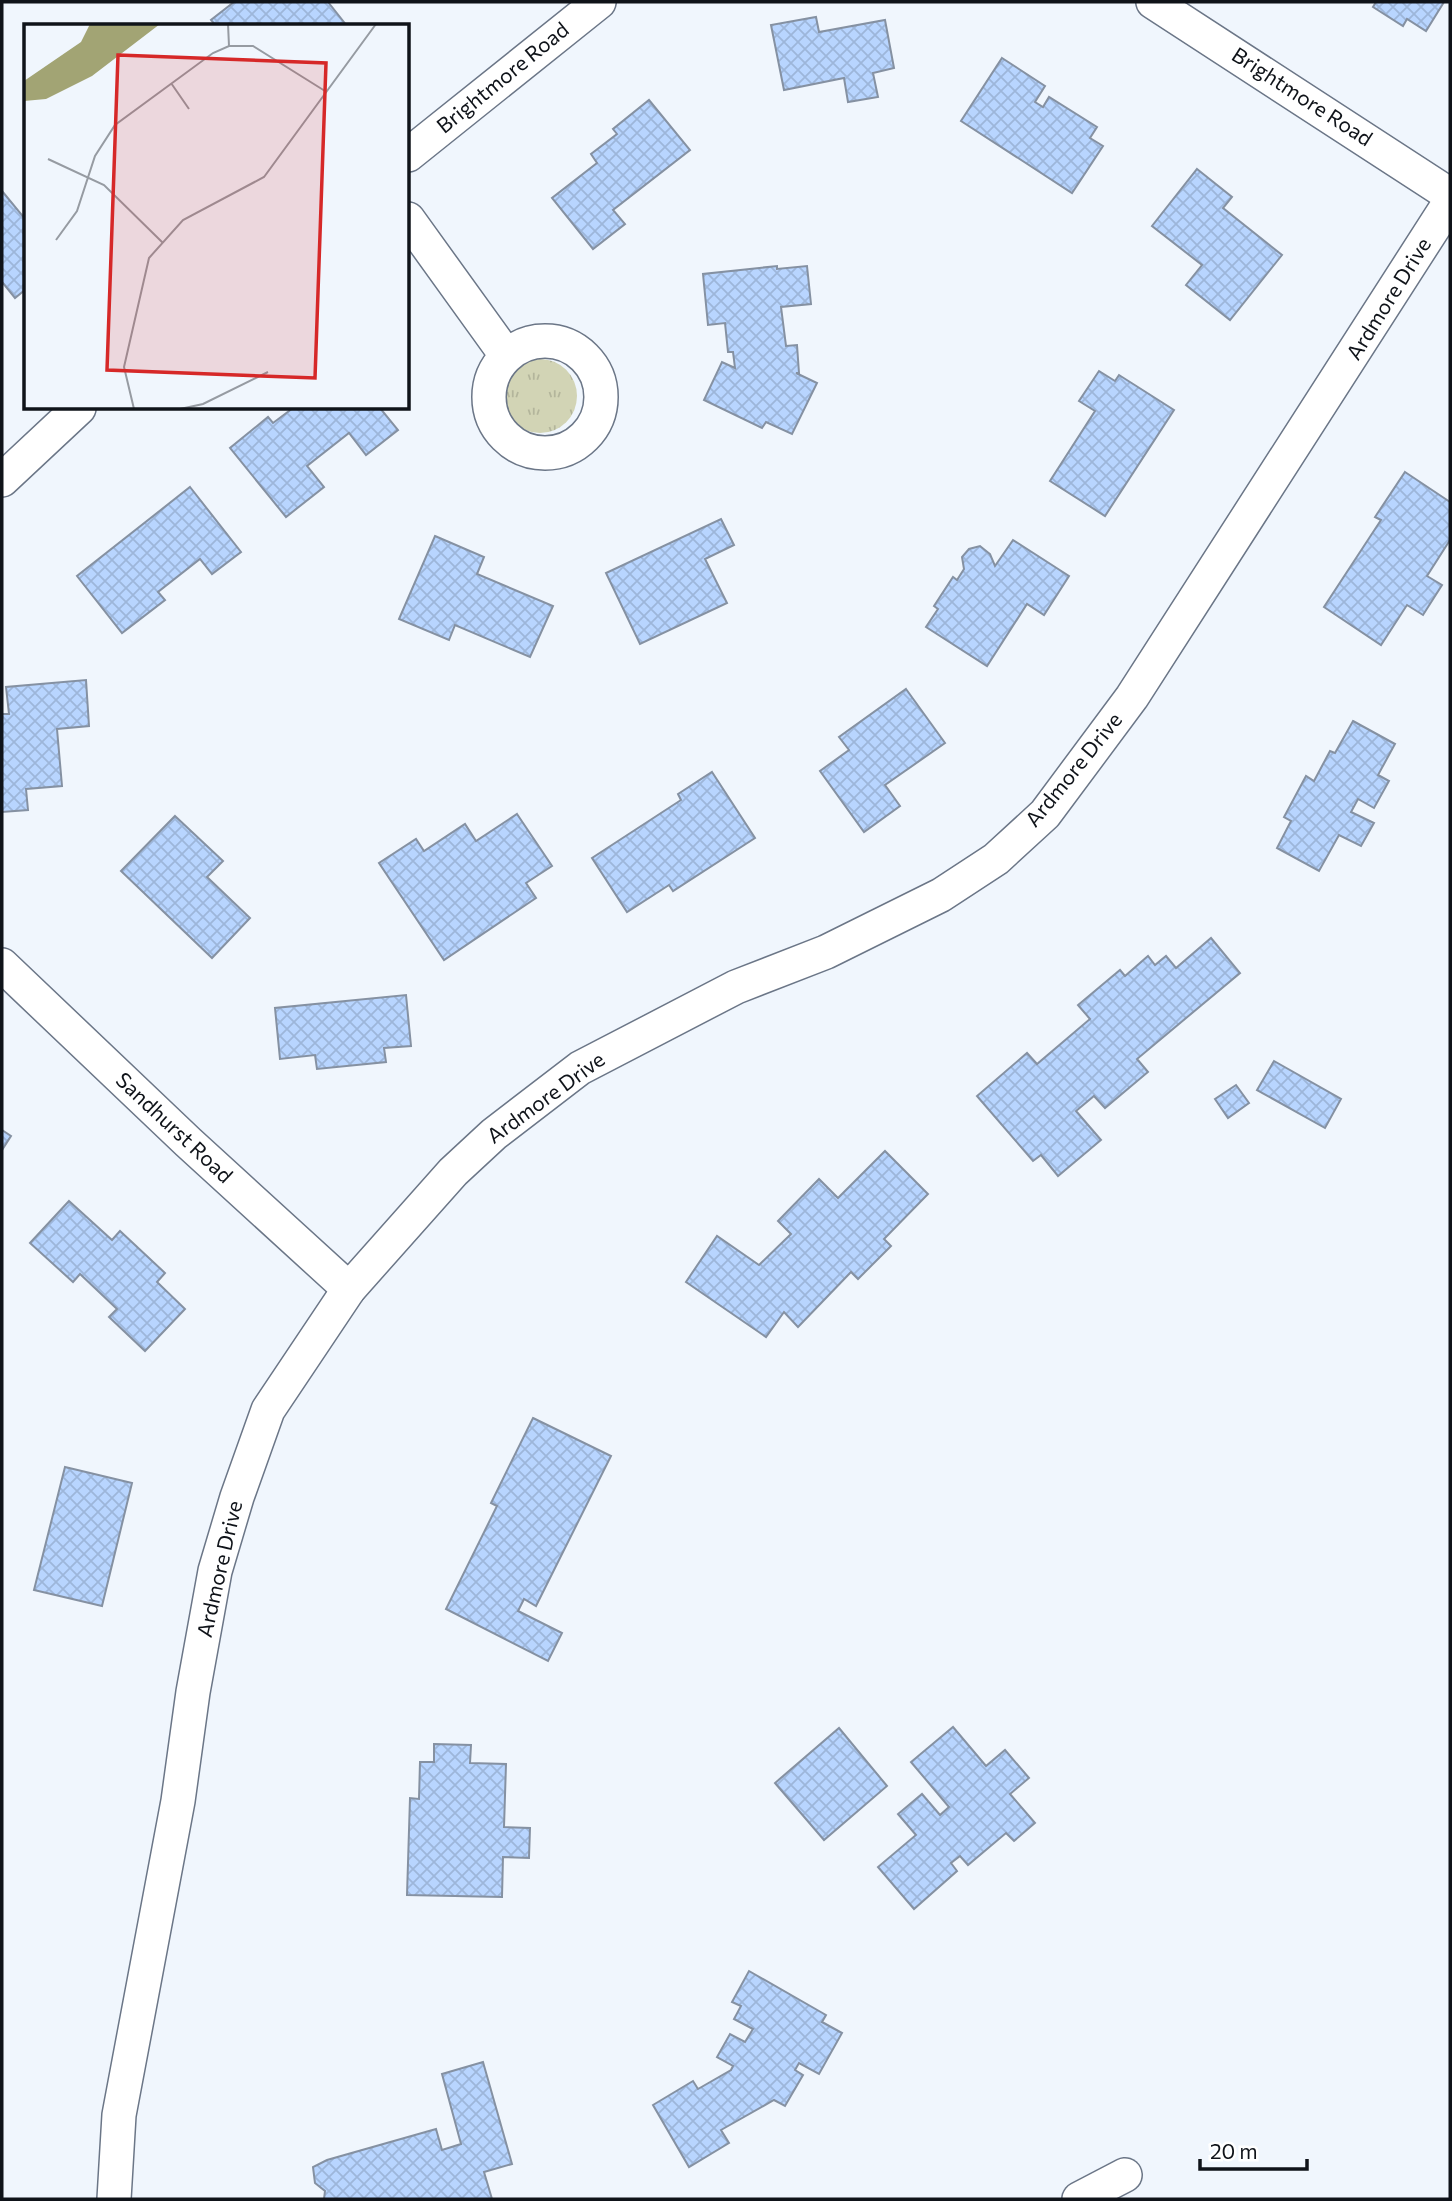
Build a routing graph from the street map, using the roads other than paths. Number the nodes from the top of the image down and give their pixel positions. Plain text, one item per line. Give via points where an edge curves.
1 (599, 2) edge
2 (1153, 2) edge
3 (410, 153) edge
4 (1450, 195) edge
5 (1450, 202) edge
6 (410, 222) edge
7 (506, 355) dead end
8 (77, 410) edge
9 (2, 480) edge
10 (2, 965) edge
11 (349, 1289) junction
12 (1125, 2175) dead end
13 (114, 2199) edge
14 (1079, 2199) edge

1 - 3 street, Brightmore Road
2 - 4 street, Brightmore Road
5 - 11 street, Ardmore Drive via 1132,697 1045,814 996,859 941,895 826,953 736,987 580,1068 453,1172
6 - 7 street
8 - 9 street
10 - 11 street, Sandhurst Road
11 - 13 street, Ardmore Drive via 268,1410 215,1571 119,2115
12 - 14 street

